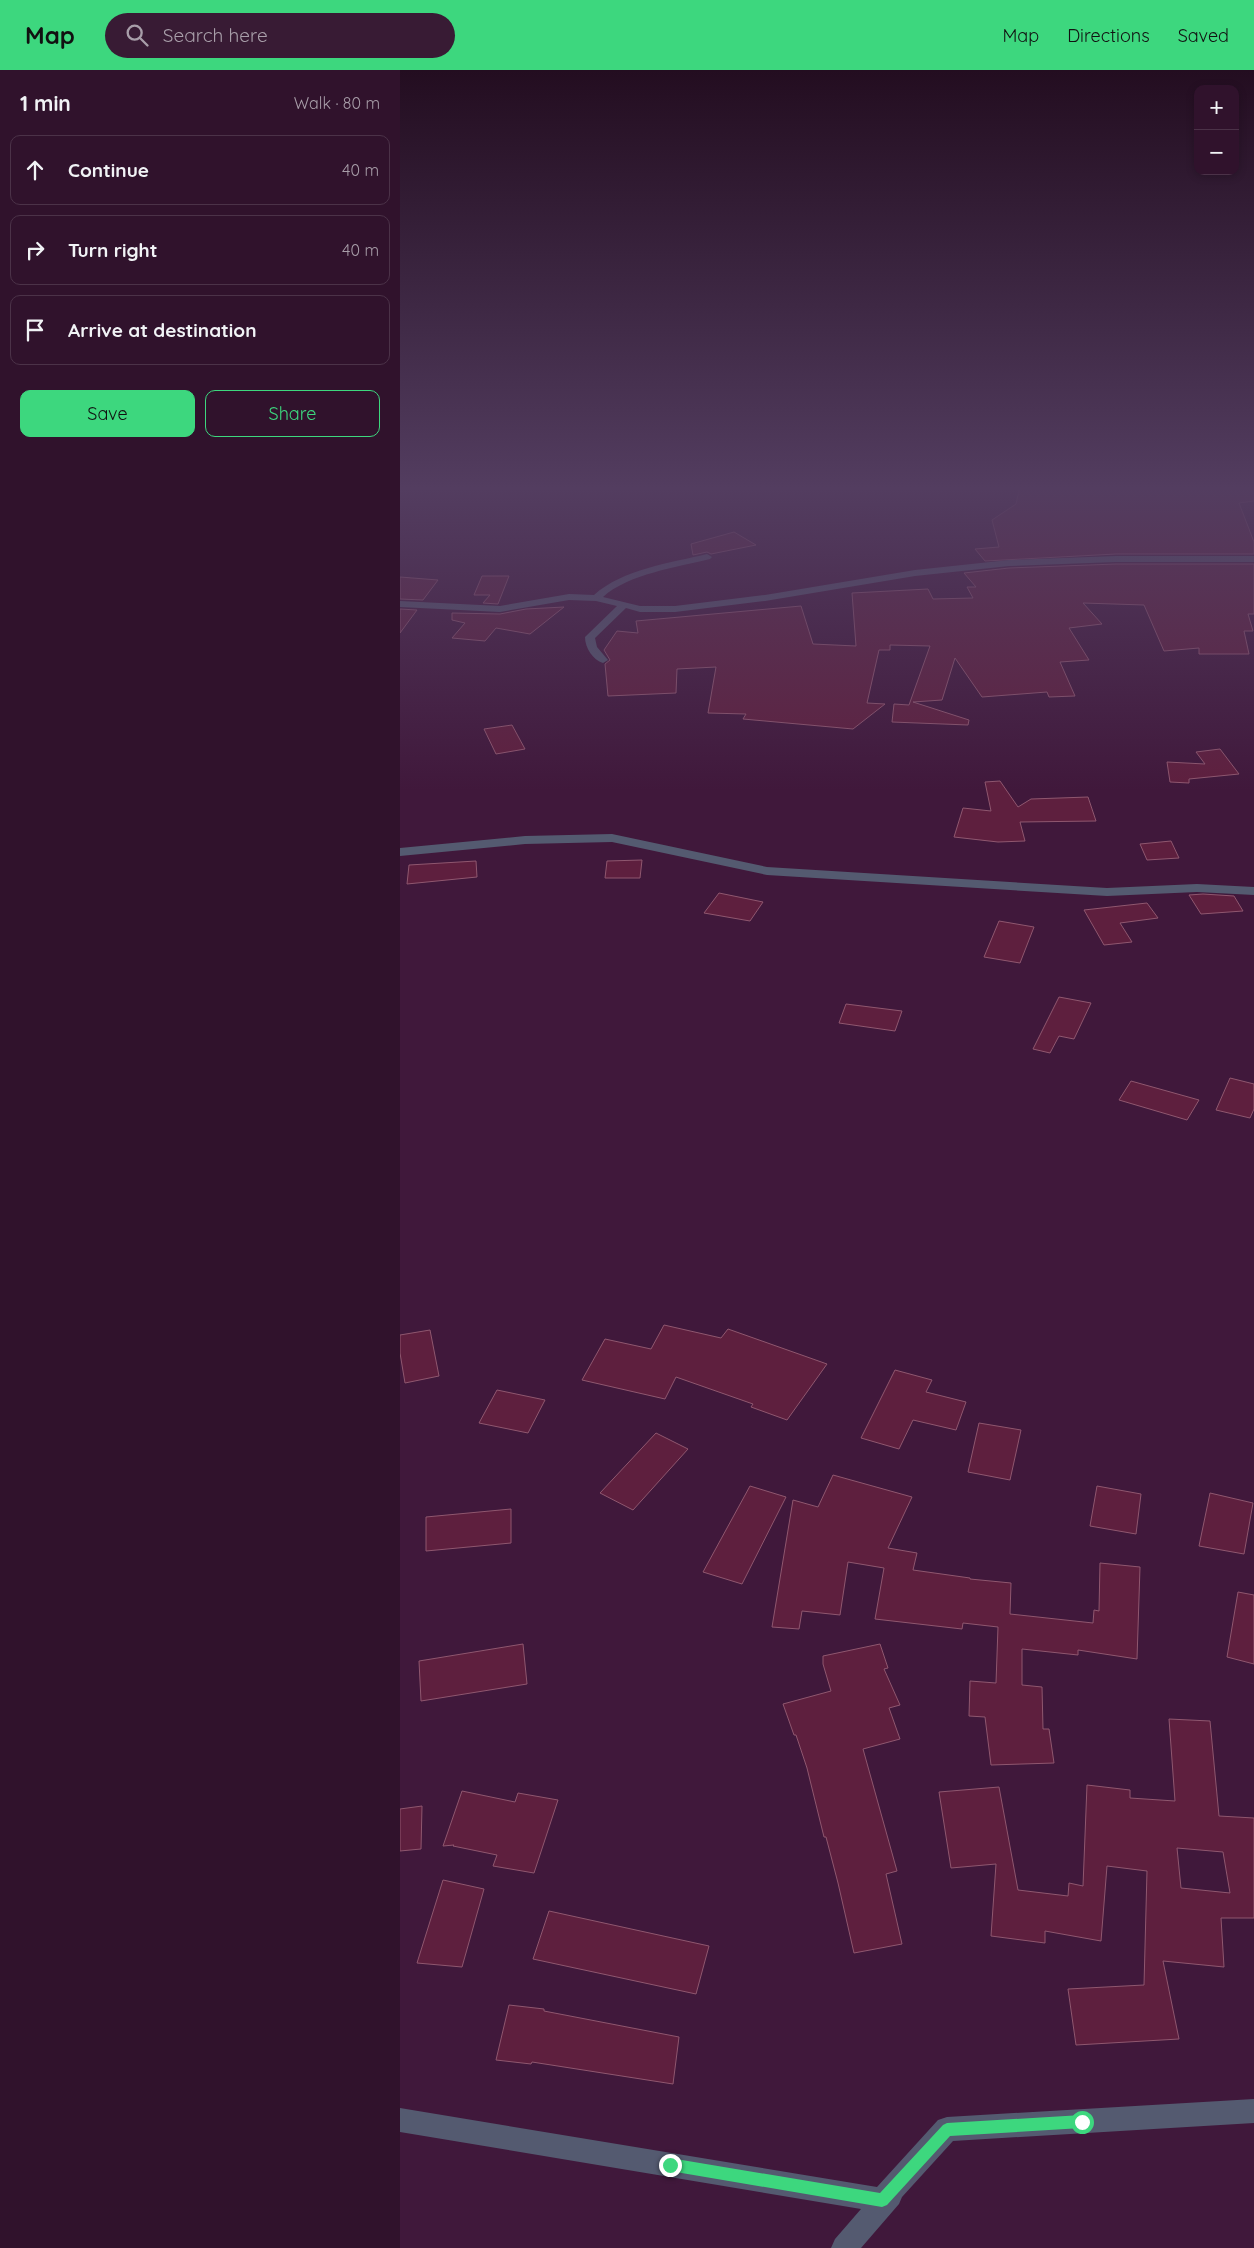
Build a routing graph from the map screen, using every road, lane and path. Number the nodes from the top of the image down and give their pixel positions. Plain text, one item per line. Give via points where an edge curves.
1 (609, 588) edge
2 (826, 588) edge
3 (596, 598) junction
4 (400, 604) edge
5 (623, 606) junction
6 (603, 660) dead end
7 (400, 852) edge
8 (1254, 891) edge
9 (1254, 2111) edge
10 (400, 2120) edge
11 (947, 2130) junction
12 (844, 2248) edge

1 - 3 street
2 - 5 street via 714,606 675,609
3 - 4 street via 569,597 500,609
3 - 5 street
5 - 6 street via 590,637 592,650
7 - 8 street via 525,840 612,838 767,871 1107,892 1197,888
9 - 11 street
10 - 11 street via 882,2200
11 - 12 street

